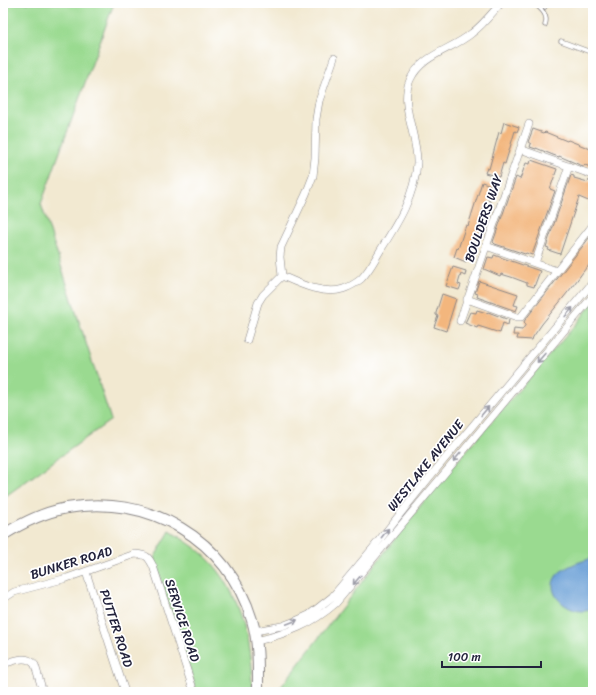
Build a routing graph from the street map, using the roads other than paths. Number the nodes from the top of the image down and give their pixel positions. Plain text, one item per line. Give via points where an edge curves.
1 (502, 3) edge
2 (534, 3) edge
3 (541, 3) edge
4 (544, 6) dead end
5 (545, 25) dead end
6 (562, 41) dead end
7 (593, 53) edge
8 (334, 58) dead end
9 (529, 124) dead end
10 (520, 149) junction
11 (569, 166) junction
12 (593, 175) edge
13 (593, 225) edge
14 (486, 246) junction
15 (535, 263) junction
16 (557, 271) junction
17 (282, 276) junction
18 (593, 282) edge
19 (593, 296) edge
20 (467, 299) junction
21 (460, 321) dead end
22 (247, 340) dead end
23 (3, 535) edge
24 (148, 557) joint
25 (86, 572) junction
26 (3, 599) edge
27 (256, 636) junction
28 (3, 664) edge
29 (43, 692) edge
30 (125, 692) edge
31 (194, 692) edge
32 (258, 692) edge

1 - 17 street via 472,33 427,59 413,74 407,91 407,106 417,152 414,180 402,213 361,279 342,289 330,291 315,289
2 - 5 lane via 546,15
3 - 4 lane
6 - 7 lane
8 - 17 street via 319,101 313,176 281,247
9 - 10 street, BOULDERS WAY
10 - 11 street
10 - 14 street, BOULDERS WAY
11 - 12 street
11 - 15 street
13 - 16 street
14 - 15 street
14 - 20 street, BOULDERS WAY
15 - 16 street
16 - 20 street via 522,315 517,317
17 - 22 street via 258,303
27 -> 18 street, WESTLAKE AVENUE via 309,615 332,597 437,467
19 -> 27 street, WESTLAKE AVENUE via 336,603 301,627 283,634
20 - 21 street, BOULDERS WAY
23 - 27 main road via 46,514 66,508 92,505 120,507 163,518 199,540 217,557 241,592
24 - 25 street, BUNKER ROAD via 135,554
24 - 31 street, SERVICE ROAD
25 - 26 street, BUNKER ROAD via 14,592
25 - 30 street, PUTTER ROAD
27 - 32 main road
28 - 29 street via 21,659 33,662

